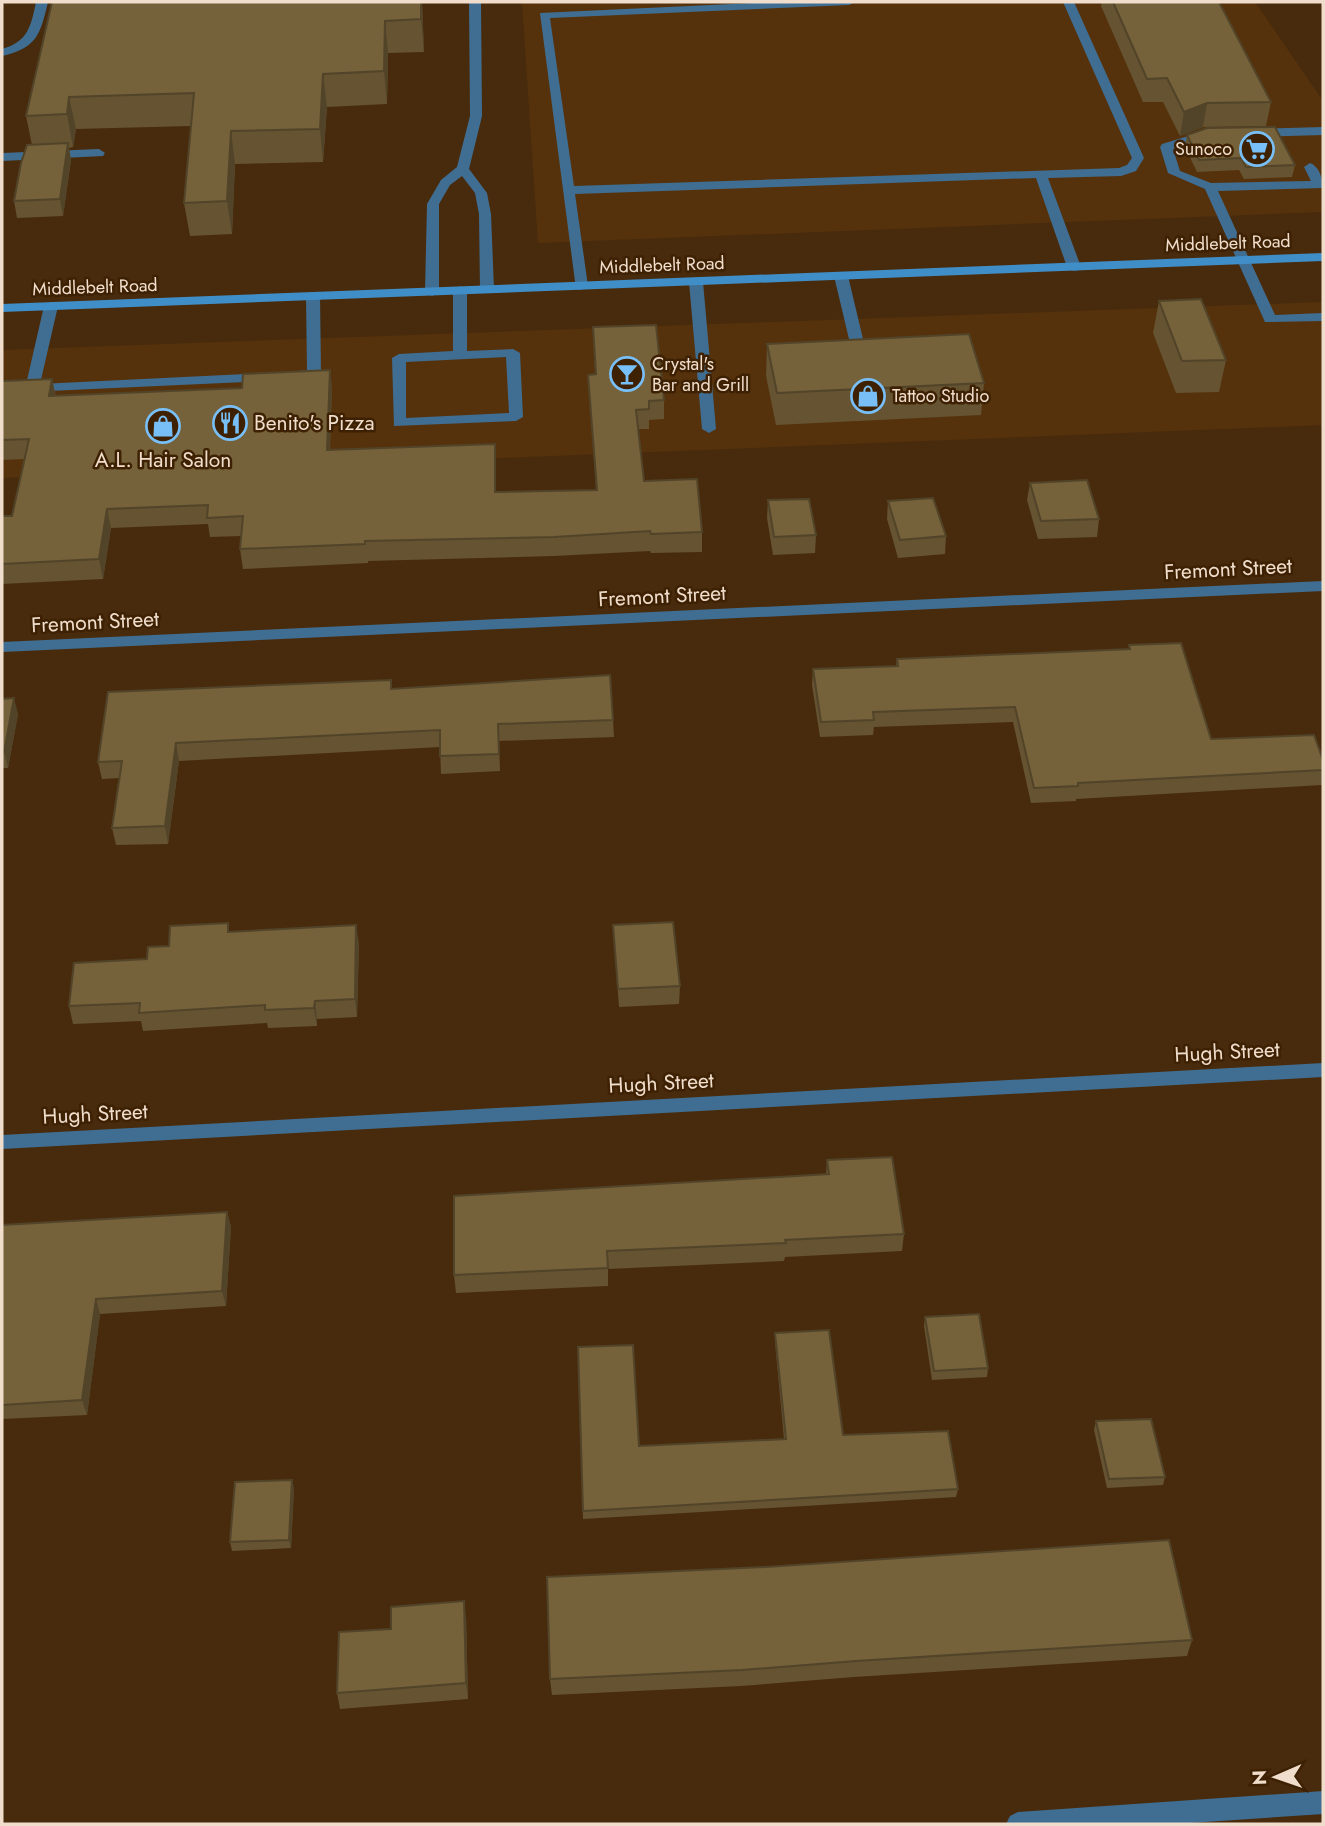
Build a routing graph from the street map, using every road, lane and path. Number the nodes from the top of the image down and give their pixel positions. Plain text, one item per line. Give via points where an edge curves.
1 (42, 2) edge
2 (475, 2) edge
3 (543, 2) edge
4 (849, 2) edge
5 (1069, 2) edge
6 (544, 15) junction
7 (2, 53) edge
8 (1320, 131) edge
9 (1292, 132) junction
10 (1241, 133) edge
11 (1323, 145) edge
12 (1301, 148) dead end
13 (1211, 152) edge
14 (99, 153) dead end
15 (2, 157) edge
16 (1310, 167) dead end
17 (463, 169) junction
18 (1219, 171) edge
19 (1041, 175) junction
20 (1321, 184) edge
21 (1210, 187) junction
22 (1226, 187) junction
23 (568, 190) junction
24 (1323, 257) edge
25 (1243, 260) junction
26 (1074, 267) junction
27 (841, 276) junction
28 (696, 282) junction
29 (581, 286) junction
30 (487, 289) junction
31 (460, 290) junction
32 (432, 292) junction
33 (313, 296) junction
34 (51, 306) junction
35 (2, 308) edge
36 (1323, 317) edge
37 (856, 339) edge
38 (460, 355) junction
39 (709, 429) dead end
40 (1323, 586) edge
41 (2, 648) edge
42 (1323, 1070) edge
43 (2, 1142) edge
44 (1323, 1802) edge
45 (1018, 1824) edge

1 - 7 street via 32,40
2 - 17 street via 476,116
3 - 6 street
4 - 6 street
5 - 19 street via 1138,158 1132,168 1121,173
6 - 23 street
8 - 9 street
8 - 11 street
9 - 10 street
9 - 12 street
13 - 21 street via 1209,134 1166,147 1174,173
14 - 15 street
16 - 20 street
17 - 30 street via 481,193
17 - 32 street via 445,183 433,204
18 - 22 street
19 - 23 street
19 - 26 street
20 - 22 street
21 - 22 street
21 - 25 street
23 - 29 street
24 - 25 main road, Middlebelt Road
25 - 26 main road, Middlebelt Road
25 - 36 street via 1270,319
26 - 27 main road, Middlebelt Road
27 - 28 main road, Middlebelt Road
27 - 37 street
28 - 29 main road, Middlebelt Road
28 - 39 street
29 - 30 main road, Middlebelt Road
30 - 31 main road, Middlebelt Road
31 - 32 main road, Middlebelt Road
31 - 38 street
32 - 33 main road, Middlebelt Road
33 - 34 main road, Middlebelt Road
33 - 34 street via 314,374 32,388
34 - 35 main road, Middlebelt Road
38 - 38 street via 399,358 399,422 516,417 513,353
40 - 41 street, Fremont Street
42 - 43 street, Hugh Street
44 - 45 street

